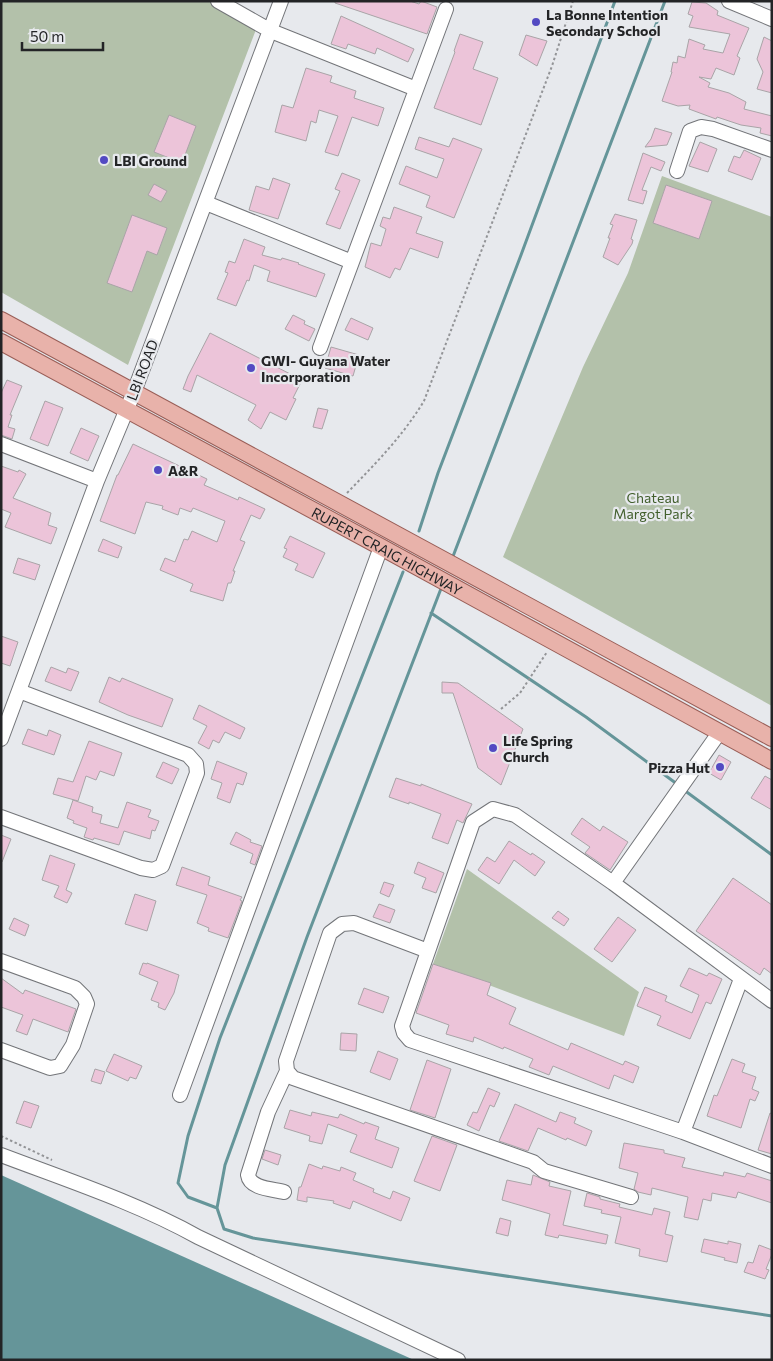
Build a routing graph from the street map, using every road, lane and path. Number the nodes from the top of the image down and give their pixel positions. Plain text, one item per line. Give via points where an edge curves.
1 (218, 1) edge
2 (281, 1) edge
3 (573, 1) edge
4 (728, 1) edge
5 (446, 9) dead end
6 (772, 19) edge
7 (271, 31) junction
8 (416, 89) junction
9 (772, 150) edge
10 (677, 171) dead end
11 (206, 203) junction
12 (352, 262) junction
13 (1, 320) edge
14 (1, 342) edge
15 (320, 348) dead end
16 (134, 392) junction
17 (127, 409) junction
18 (1, 444) edge
19 (97, 481) junction
20 (338, 502) junction
21 (381, 547) junction
22 (539, 665) dead end
23 (19, 691) junction
24 (501, 709) dead end
25 (719, 733) junction
26 (772, 738) edge
27 (1, 739) edge
28 (772, 761) edge
29 (1, 817) edge
30 (613, 883) junction
31 (428, 951) junction
32 (1, 961) edge
33 (742, 979) junction
34 (772, 1001) edge
35 (1, 1050) edge
36 (286, 1071) junction
37 (180, 1095) dead end
38 (683, 1132) junction
39 (1, 1155) edge
40 (772, 1166) edge
41 (284, 1192) dead end
42 (631, 1197) dead end
43 (458, 1360) edge

1 - 7 street
2 - 7 street, LBI ROAD
3 - 20 path via 552,66 424,401 384,456
4 - 6 street
5 - 8 street
7 - 8 street
7 - 11 street, LBI ROAD
8 - 12 street
9 - 10 street via 713,129 701,128 690,131
11 - 12 street
11 - 16 street, LBI ROAD
12 - 15 street
13 - 16 main road, RUPERT CRAIG HIGHWAY
14 - 17 main road, RUPERT CRAIG HIGHWAY
16 - 17 street, LBI ROAD
16 - 20 main road, RUPERT CRAIG HIGHWAY
17 - 19 street, LBI ROAD
17 - 21 main road, RUPERT CRAIG HIGHWAY
18 - 19 street
19 - 23 street, LBI ROAD
20 - 26 main road, RUPERT CRAIG HIGHWAY
21 - 25 main road, RUPERT CRAIG HIGHWAY
21 - 37 street
22 - 24 path via 520,693
23 - 27 street, LBI ROAD
23 - 29 street via 188,755 196,764 197,773 162,866 153,870
25 - 28 main road, RUPERT CRAIG HIGHWAY
25 - 30 street
30 - 31 street via 515,816 493,809 473,822
30 - 33 street
31 - 36 street via 354,923 342,924 330,933 286,1061
31 - 38 street via 402,1026 410,1040
32 - 35 street via 75,988 87,1004 73,1045 60,1066 50,1068
33 - 34 street
33 - 38 street
36 - 41 street via 268,1112 248,1176 252,1184
36 - 42 street via 293,1078 533,1162 544,1171
38 - 40 street
39 - 43 street via 178,1226

